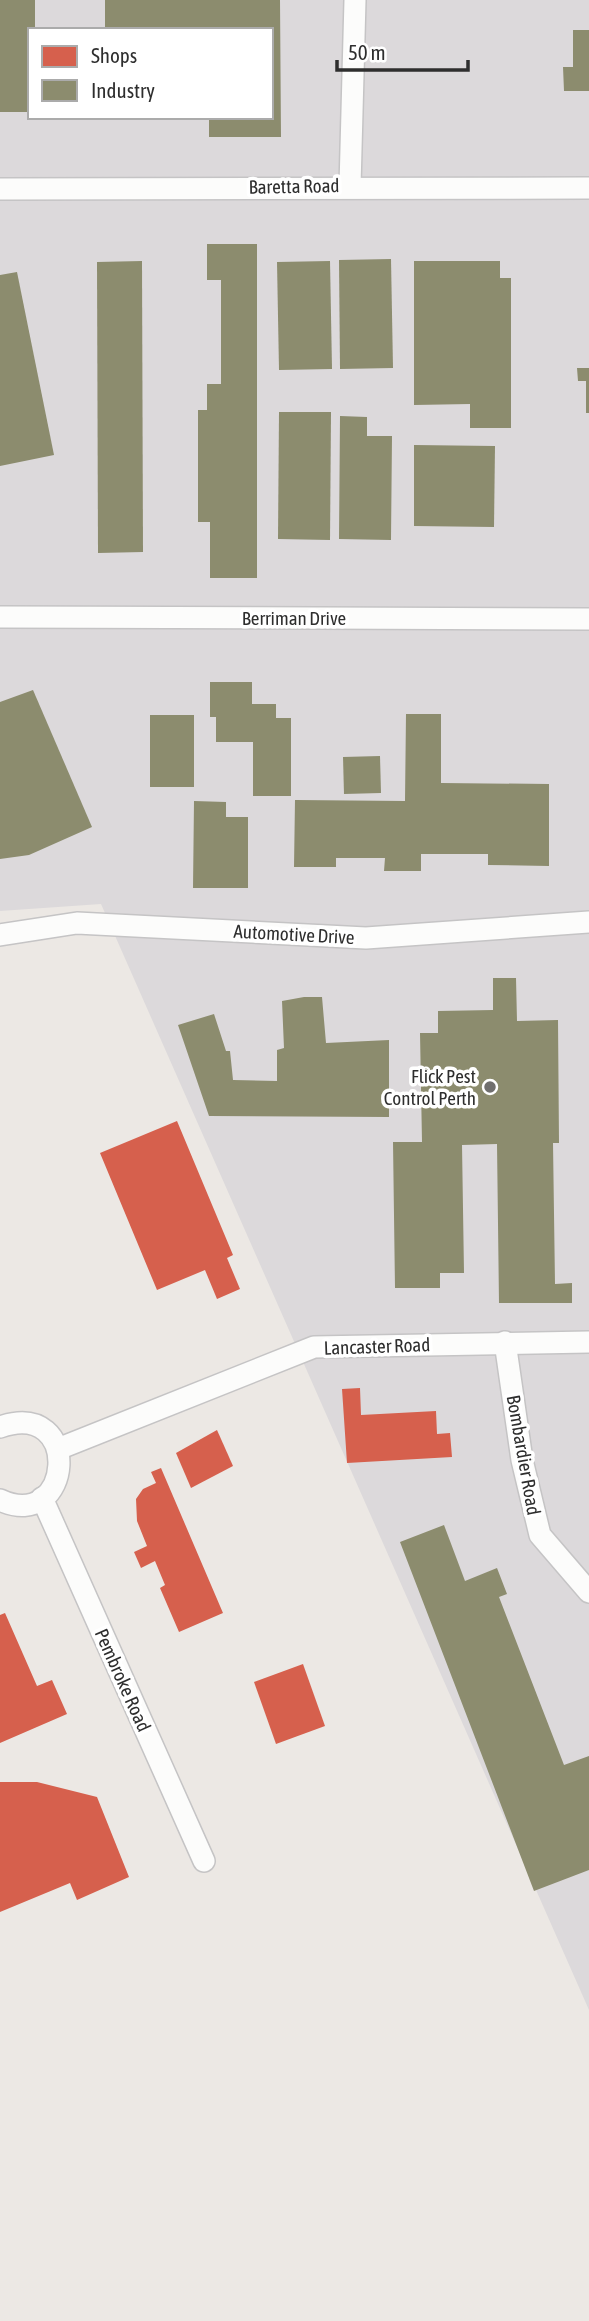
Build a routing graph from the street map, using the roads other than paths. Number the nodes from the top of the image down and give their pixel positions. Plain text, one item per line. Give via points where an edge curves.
1 (355, 0) edge
2 (350, 186) junction
3 (589, 188) edge
4 (0, 189) edge
5 (0, 617) edge
6 (589, 619) edge
7 (589, 922) edge
8 (0, 935) edge
9 (505, 1342) junction
10 (589, 1342) edge
11 (0, 1426) edge
12 (58, 1450) junction
13 (42, 1498) junction
14 (0, 1500) edge
15 (589, 1592) edge
16 (204, 1861) dead end

1 - 2 street
2 - 3 street, Baretta Road
2 - 4 street, Baretta Road
5 - 6 street, Berriman Drive
7 - 8 street, Automotive Drive via 366,938 77,923
9 - 10 street, Lancaster Road
9 - 12 street, Lancaster Road via 314,1347
9 - 15 street, Bombardier Road via 522,1460 540,1535
11 - 12 street via 14,1423 41,1428
12 - 13 street via 59,1477
13 - 14 street via 16,1505
13 - 16 street, Pembroke Road

